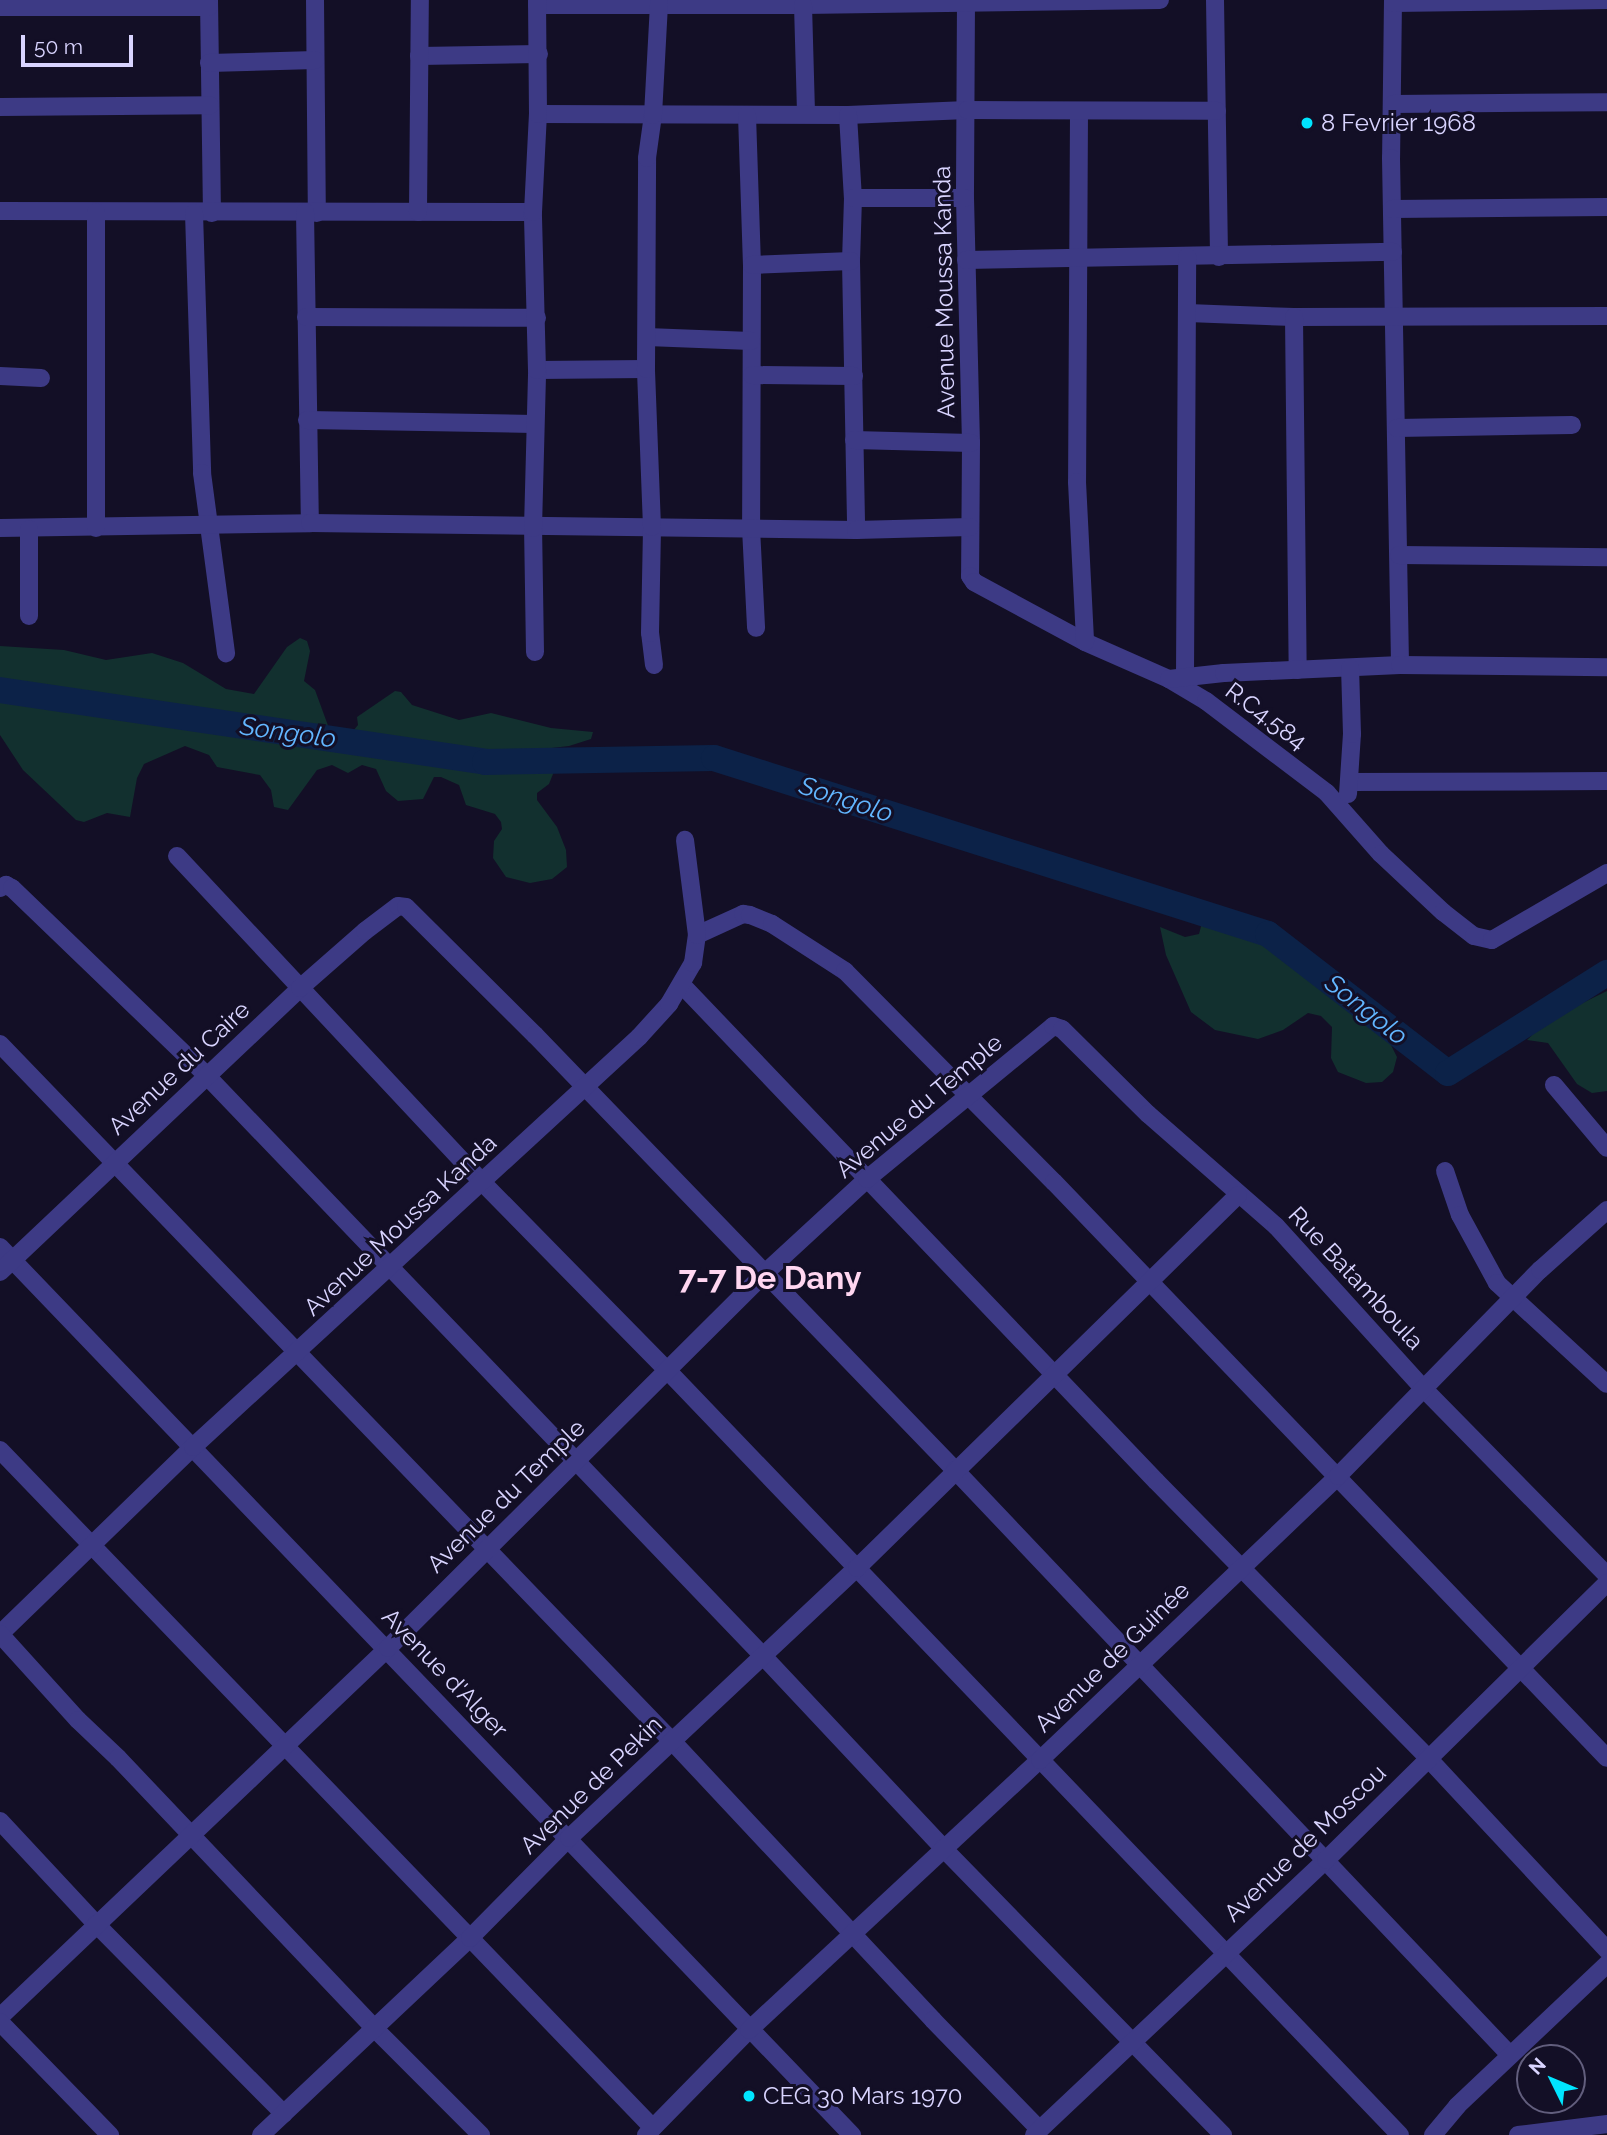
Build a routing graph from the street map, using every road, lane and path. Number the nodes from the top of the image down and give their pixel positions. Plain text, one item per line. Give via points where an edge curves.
1 (315, 0) edge
2 (420, 0) edge
3 (1160, 0) edge
4 (1216, 0) edge
5 (1607, 0) edge
6 (966, 1) edge
7 (537, 2) edge
8 (697, 2) edge
9 (1393, 2) edge
10 (209, 3) edge
11 (659, 4) junction
12 (803, 5) junction
13 (0, 7) edge
14 (539, 54) junction
15 (419, 56) junction
16 (315, 60) junction
17 (209, 63) junction
18 (1607, 102) edge
19 (1393, 104) junction
20 (211, 105) junction
21 (0, 107) edge
22 (967, 110) junction
23 (1217, 111) junction
24 (1079, 112) junction
25 (806, 113) junction
26 (538, 114) junction
27 (653, 115) junction
28 (747, 115) junction
29 (848, 115) junction
30 (853, 198) junction
31 (965, 198) junction
32 (1607, 207) edge
33 (1392, 209) junction
34 (0, 211) edge
35 (96, 212) junction
36 (311, 212) junction
37 (418, 212) junction
38 (533, 212) junction
39 (203, 213) junction
40 (1393, 252) junction
41 (1080, 257) junction
42 (1187, 257) junction
43 (1219, 257) junction
44 (967, 260) junction
45 (851, 261) junction
46 (751, 265) junction
47 (1188, 313) junction
48 (1607, 316) edge
49 (306, 317) junction
50 (1294, 317) junction
51 (1396, 317) junction
52 (537, 318) junction
53 (647, 337) junction
54 (751, 341) junction
55 (646, 369) junction
56 (537, 370) junction
57 (751, 375) junction
58 (0, 376) edge
59 (855, 376) junction
60 (41, 378) dead end
61 (307, 420) junction
62 (534, 424) junction
63 (1572, 425) dead end
64 (1397, 428) junction
65 (854, 440) junction
66 (971, 443) junction
67 (310, 523) junction
68 (208, 527) junction
69 (652, 527) junction
70 (970, 527) junction
71 (0, 528) edge
72 (96, 528) junction
73 (533, 528) junction
74 (751, 528) junction
75 (29, 529) junction
76 (856, 530) junction
77 (1399, 555) junction
78 (1607, 557) edge
79 (974, 582) joint
80 (29, 616) dead end
81 (757, 628) dead end
82 (1085, 642) junction
83 (535, 652) dead end
84 (226, 653) dead end
85 (1400, 665) junction
86 (654, 666) dead end
87 (1607, 667) edge
88 (1350, 668) junction
89 (1298, 670) junction
90 (1177, 677) junction
91 (1607, 781) edge
92 (1349, 782) junction
93 (1347, 814) junction
94 (685, 840) dead end
95 (177, 856) dead end
96 (1607, 873) edge
97 (3, 887) edge
98 (697, 935) junction
99 (682, 985) junction
100 (300, 988) junction
101 (1058, 1027) joint
102 (0, 1044) edge
103 (206, 1075) junction
104 (1554, 1085) dead end
105 (584, 1088) junction
106 (968, 1094) junction
107 (1607, 1148) edge
108 (114, 1163) junction
109 (1445, 1171) dead end
110 (867, 1179) junction
111 (483, 1183) junction
112 (1238, 1195) junction
113 (1607, 1210) edge
114 (4, 1259) edge
115 (389, 1269) junction
116 (764, 1274) junction
117 (1150, 1282) junction
118 (1512, 1300) junction
119 (298, 1353) junction
120 (668, 1371) junction
121 (1055, 1373) junction
122 (1607, 1384) edge
123 (1424, 1389) junction
124 (193, 1447) junction
125 (0, 1450) edge
126 (577, 1461) junction
127 (955, 1470) junction
128 (1338, 1476) junction
129 (92, 1545) junction
130 (484, 1549) junction
131 (1243, 1566) junction
132 (857, 1568) junction
133 (1607, 1575) edge
134 (1607, 1583) edge
135 (0, 1634) edge
136 (388, 1648) junction
137 (763, 1656) junction
138 (1140, 1663) junction
139 (1520, 1668) junction
140 (672, 1741) junction
141 (284, 1746) junction
142 (1427, 1757) junction
143 (1607, 1758) edge
144 (1040, 1760) junction
145 (0, 1821) edge
146 (190, 1835) junction
147 (569, 1838) junction
148 (943, 1848) junction
149 (1326, 1860) junction
150 (96, 1924) junction
151 (852, 1932) junction
152 (470, 1938) junction
153 (1607, 1950) edge
154 (1227, 1953) junction
155 (1607, 1964) edge
156 (0, 2019) edge
157 (374, 2029) junction
158 (749, 2030) junction
159 (1132, 2043) junction
160 (1510, 2055) junction
161 (284, 2114) junction
162 (1607, 2124) edge
163 (650, 2131) edge
164 (1037, 2132) edge
165 (110, 2135) edge
166 (261, 2135) edge
167 (481, 2135) edge
168 (852, 2135) edge
169 (1223, 2135) edge
170 (1400, 2135) edge
171 (1433, 2135) edge
172 (1518, 2135) edge

1 - 16 street
2 - 15 street
3 - 6 street
4 - 23 street
5 - 9 street
6 - 12 street
6 - 22 street, Avenue Moussa Kanda
7 - 11 street
7 - 14 street
8 - 11 street
8 - 12 street
9 - 19 street
10 - 13 street
10 - 17 street
11 - 27 street
12 - 25 street
14 - 15 street
14 - 26 street
15 - 37 street
16 - 17 street
16 - 36 street
17 - 20 street
18 - 19 street
19 - 33 street
20 - 21 street
20 - 39 street
22 - 24 street
22 - 29 street
22 - 31 street, Avenue Moussa Kanda
23 - 24 street
23 - 43 street
24 - 41 street
25 - 28 street
25 - 29 street
26 - 27 street
26 - 38 street
27 - 28 street
27 - 53 street via 648,158
28 - 46 street
29 - 30 street
30 - 31 street
30 - 45 street
31 - 44 street, Avenue Moussa Kanda
32 - 33 street
33 - 40 street
34 - 35 street
35 - 39 street
35 - 72 street
36 - 37 street
36 - 39 street
36 - 49 street
37 - 38 street
38 - 52 street
39 - 68 street via 202,473
40 - 43 street
40 - 51 street
41 - 42 street
41 - 44 street
41 - 82 street via 1077,482
42 - 43 street
42 - 47 street
44 - 66 street, Avenue Moussa Kanda
45 - 46 street
45 - 59 street
46 - 54 street
47 - 50 street
47 - 90 street
48 - 51 street
49 - 52 street
49 - 61 street
50 - 51 street
50 - 89 street
51 - 64 street
52 - 56 street
53 - 54 street
53 - 55 street
54 - 57 street
55 - 56 street
55 - 69 street
56 - 62 street
57 - 59 street
57 - 74 street
58 - 60 street
59 - 65 street
61 - 62 street
61 - 67 street
62 - 73 street
63 - 64 street
64 - 77 street
65 - 66 street
65 - 76 street
66 - 70 street, Avenue Moussa Kanda
67 - 68 street
67 - 73 street
68 - 72 street
68 - 84 street
69 - 73 street
69 - 74 street
69 - 86 street via 650,633
70 - 76 street
70 - 79 street, Avenue Moussa Kanda via 970,576
71 - 75 street
72 - 75 street
73 - 83 street
74 - 76 street
74 - 81 street
75 - 80 street
77 - 78 street
77 - 85 street
79 - 82 street, R.C4.584
82 - 90 street, R.C4.584
85 - 87 street
85 - 88 street
88 - 89 street
88 - 92 street
89 - 90 street
90 - 93 street, R.C4.584
91 - 92 street
92 - 93 street
93 - 96 street, R.C4.584 via 1381,855 1443,912 1475,936 1492,940
94 - 98 street, Avenue Moussa Kanda
95 - 100 street
97 - 103 street via 12,888
98 - 99 street, Avenue Moussa Kanda
98 - 106 street via 743,914 772,924 845,971
99 - 105 street, Avenue Moussa Kanda via 639,1037
99 - 110 street
100 - 103 street, Avenue du Caire
100 - 105 street, Avenue du Caire via 398,906 406,907
100 - 111 street
101 - 106 street, Avenue du Temple via 1053,1026
101 - 112 street, Rue Batamboula
102 - 108 street
103 - 108 street, Avenue du Caire
103 - 115 street
104 - 107 street
105 - 111 street, Avenue Moussa Kanda
105 - 116 street
106 - 110 street, Avenue du Temple
106 - 117 street
108 - 114 street, Avenue du Caire
108 - 119 street
109 - 118 street via 1460,1215
110 - 116 street, Avenue du Temple
110 - 121 street
111 - 115 street, Avenue Moussa Kanda
111 - 120 street
112 - 117 street, Avenue de Pekin
112 - 123 street, Rue Batamboula via 1276,1226
113 - 118 street, Avenue de Guinée
114 - 124 street, Avenue d'Alger
115 - 119 street, Avenue Moussa Kanda
115 - 126 street
116 - 120 street, Avenue du Temple
116 - 127 street
117 - 121 street, Avenue de Pekin
117 - 128 street
118 - 122 street
118 - 123 street, Avenue de Guinée
119 - 124 street, Avenue Moussa Kanda
119 - 130 street
120 - 126 street, Avenue du Temple
120 - 132 street
121 - 127 street, Avenue de Pekin
121 - 131 street
123 - 128 street, Avenue de Guinée
123 - 133 street, Rue Batamboula
124 - 129 street, Avenue Moussa Kanda
124 - 136 street, Avenue d'Alger
125 - 129 street
126 - 130 street, Avenue du Temple
126 - 137 street
127 - 132 street, Avenue de Pekin
127 - 138 street
128 - 131 street, Avenue de Guinée
128 - 139 street
129 - 135 street, Avenue Moussa Kanda
129 - 141 street
130 - 136 street, Avenue du Temple
130 - 140 street
131 - 138 street, Avenue de Guinée
131 - 142 street
132 - 137 street, Avenue de Pekin
132 - 144 street
134 - 139 street, Avenue de Moscou
135 - 146 street
136 - 141 street, Avenue du Temple
136 - 147 street, Avenue d'Alger
137 - 140 street, Avenue de Pekin
137 - 148 street
138 - 144 street, Avenue de Guinée
138 - 149 street
139 - 142 street, Avenue de Moscou
139 - 143 street
140 - 147 street, Avenue de Pekin
140 - 151 street
141 - 146 street, Avenue du Temple
141 - 152 street
142 - 149 street, Avenue de Moscou
142 - 153 street
144 - 148 street, Avenue de Guinée
144 - 154 street
145 - 150 street
146 - 150 street, Avenue du Temple
146 - 157 street
147 - 152 street, Avenue de Pekin
147 - 158 street, Avenue d'Alger
148 - 151 street, Avenue de Guinée
148 - 159 street
149 - 154 street, Avenue de Moscou
149 - 160 street
150 - 156 street, Avenue du Temple
150 - 161 street
151 - 158 street, Avenue de Guinée
151 - 164 street
152 - 157 street, Avenue de Pekin
152 - 163 street
154 - 159 street, Avenue de Moscou
154 - 170 street
155 - 160 street
156 - 165 street
157 - 161 street, Avenue de Pekin
157 - 167 street
158 - 163 street, Avenue de Guinée
158 - 168 street, Avenue d'Alger
159 - 164 street, Avenue de Moscou
159 - 169 street
160 - 171 street
161 - 166 street, Avenue de Pekin
162 - 172 street

